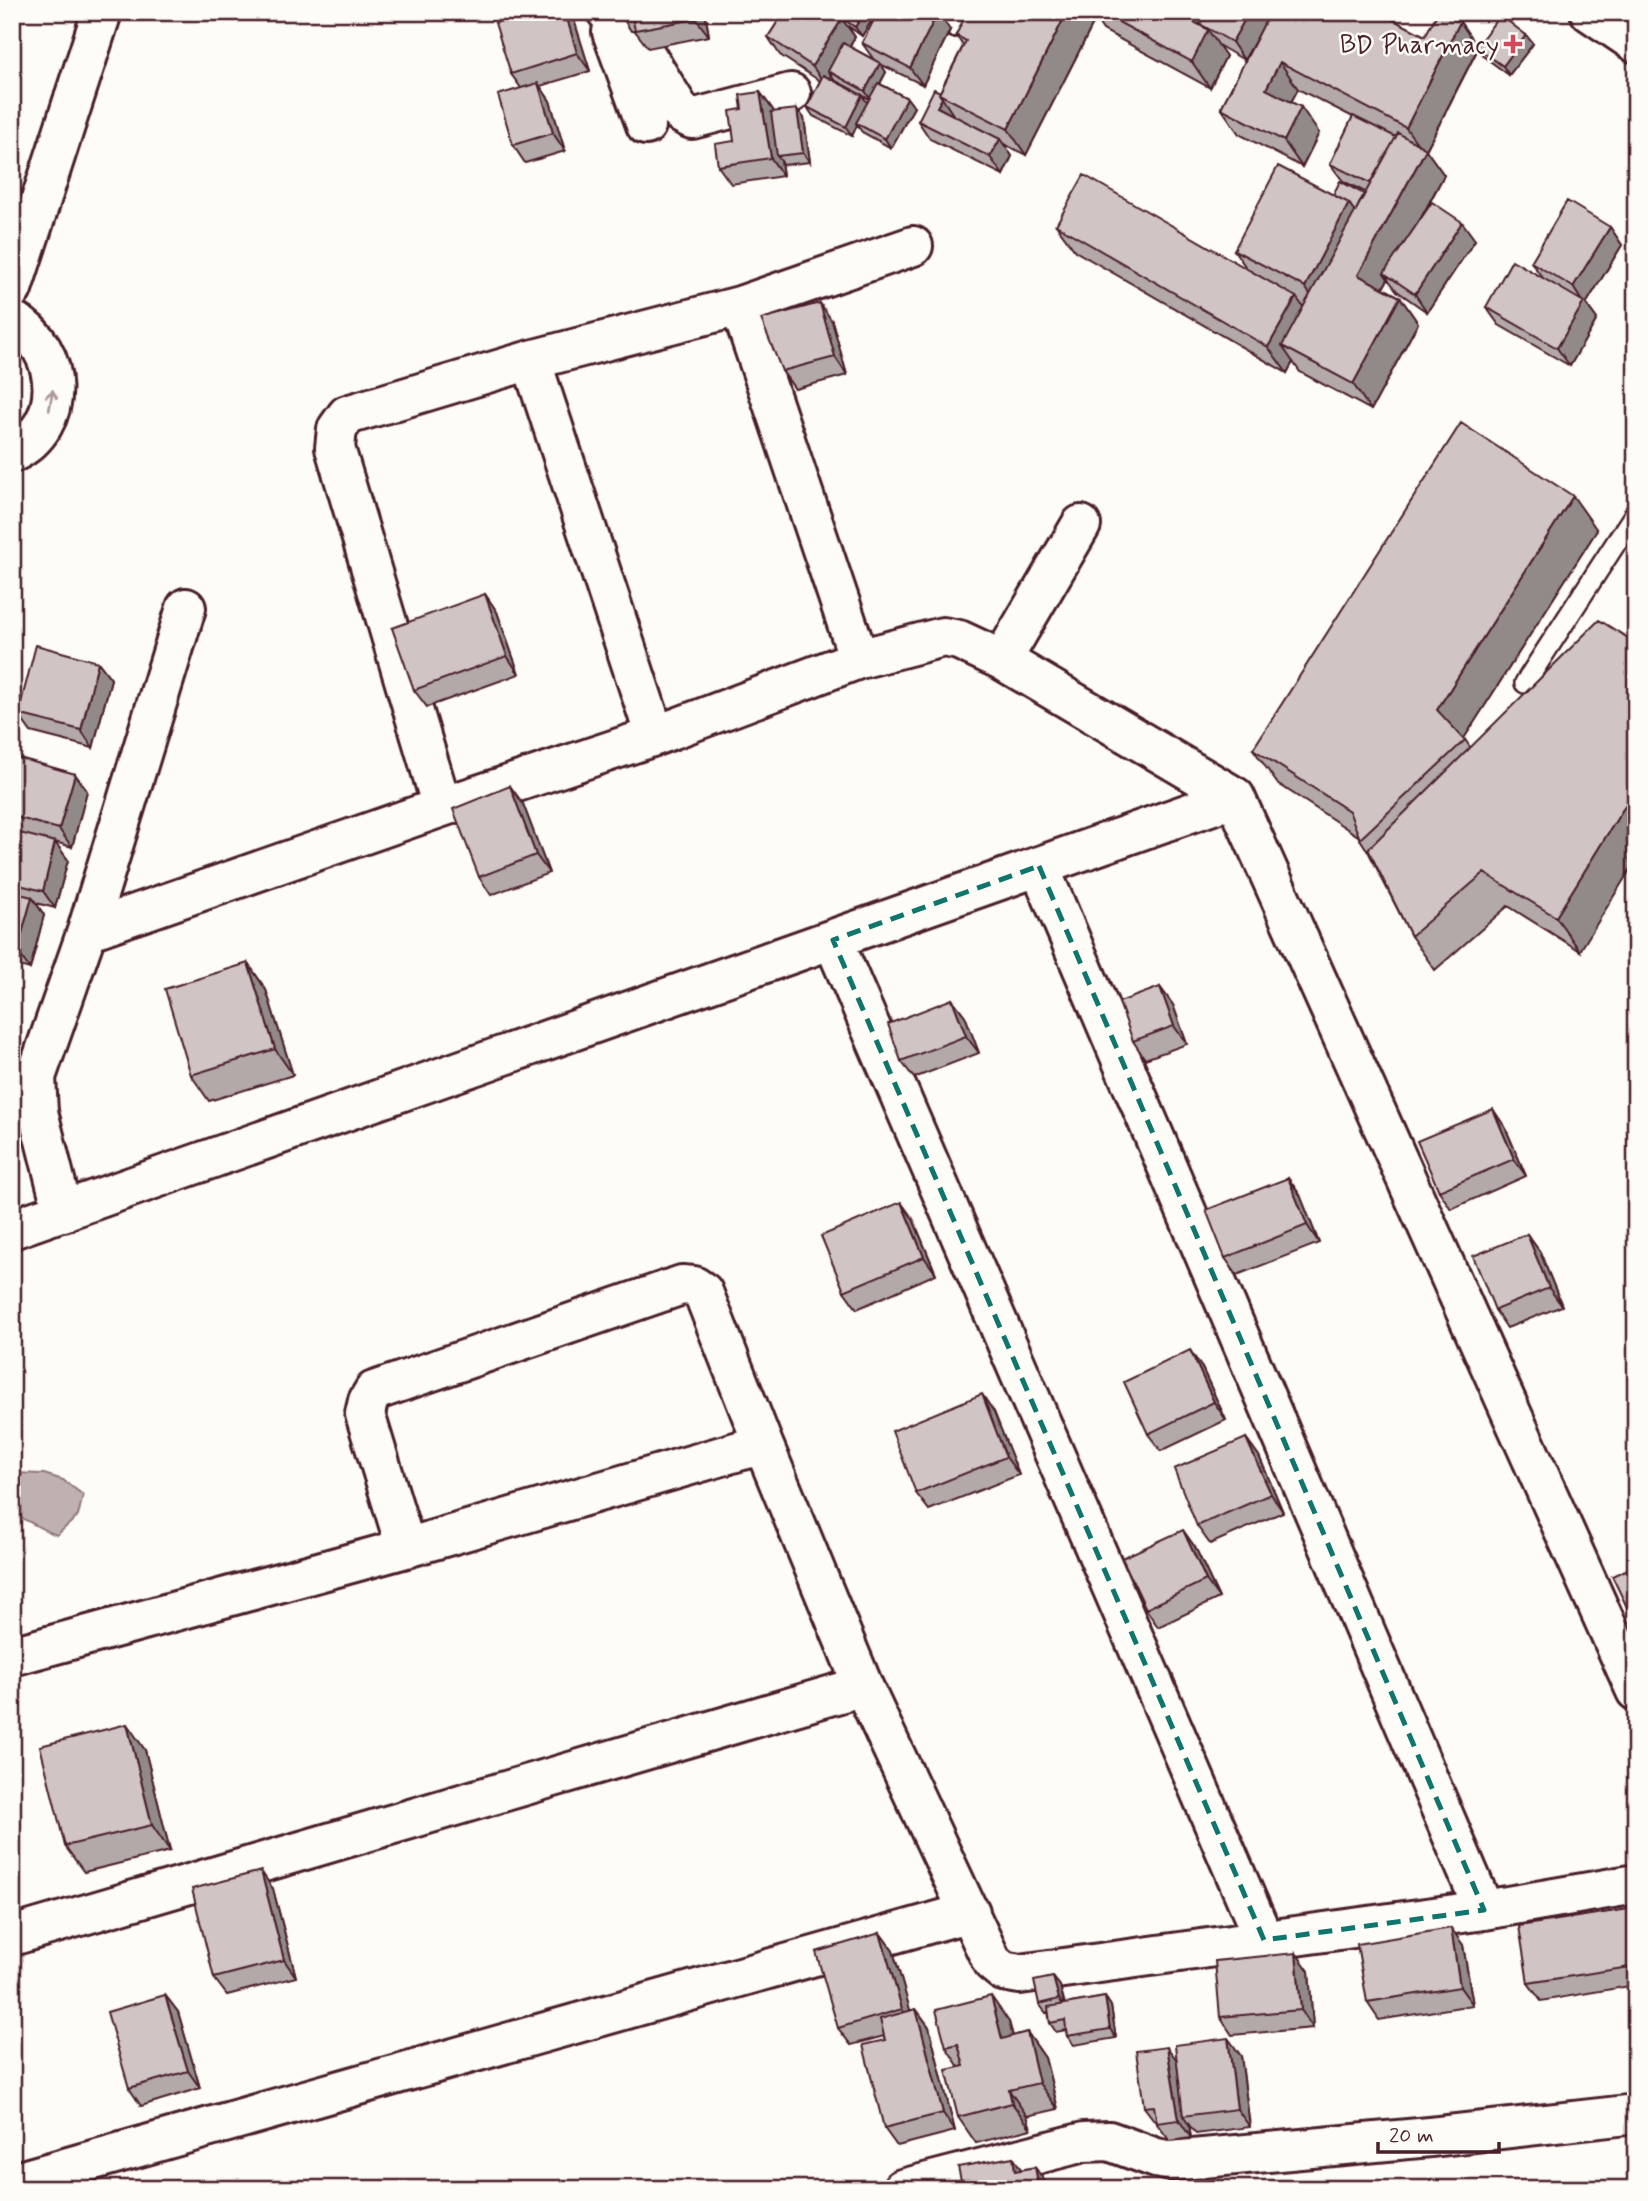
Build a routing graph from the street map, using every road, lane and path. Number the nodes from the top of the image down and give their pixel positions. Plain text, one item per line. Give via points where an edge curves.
1 (102, 12) edge
2 (606, 12) edge
3 (1591, 13) edge
4 (1636, 43) edge
5 (791, 93) dead end
6 (646, 125) dead end
7 (913, 246) dead end
8 (12, 289) edge
9 (740, 306) junction
10 (12, 320) edge
11 (531, 360) junction
12 (12, 453) edge
13 (1636, 512) edge
14 (1081, 526) dead end
15 (186, 608) dead end
16 (859, 659) junction
17 (1002, 660) junction
18 (1525, 683) dead end
19 (655, 736) junction
20 (1235, 797) junction
21 (442, 807) junction
22 (1039, 866) junction
23 (87, 930) junction
24 (833, 940) junction
25 (63, 1212) junction
26 (12, 1229) edge
27 (763, 1444) junction
28 (406, 1548) junction
29 (12, 1656) edge
30 (863, 1686) junction
31 (1636, 1691) edge
32 (1636, 1884) edge
33 (1484, 1910) junction
34 (970, 1912) junction
35 (12, 1936) edge
36 (1264, 1940) junction
37 (1636, 2114) edge
38 (12, 2183) edge
39 (902, 2189) edge

1 - 8 main road
2 - 5 main road via 645,54 682,114 692,119
2 - 6 main road
3 - 4 main road
7 - 9 main road
9 - 11 main road
9 - 16 main road
12 -> 10 main road via 38,432 50,411 53,388 41,344
11 - 19 main road
11 - 21 main road via 347,415 337,429 335,448
13 - 18 lane
14 - 17 main road
15 - 23 main road
16 - 17 main road via 943,637
16 - 19 main road
17 - 20 main road
19 - 21 main road
20 - 22 main road
20 - 31 main road
21 - 23 main road
22 - 24 main road
22 - 33 main road
23 - 25 main road via 36,1077 38,1112
24 - 25 main road
24 - 36 main road
25 - 26 main road
27 - 28 main road
27 - 28 main road via 703,1292 682,1285 374,1391 365,1414
27 - 30 main road
28 - 29 main road
30 - 34 main road
30 - 35 main road
32 - 33 main road
33 - 36 main road
34 - 36 main road via 992,1962 1003,1971 1020,1975
34 - 38 main road
37 - 39 main road via 1171,2161 1110,2141 1084,2143

